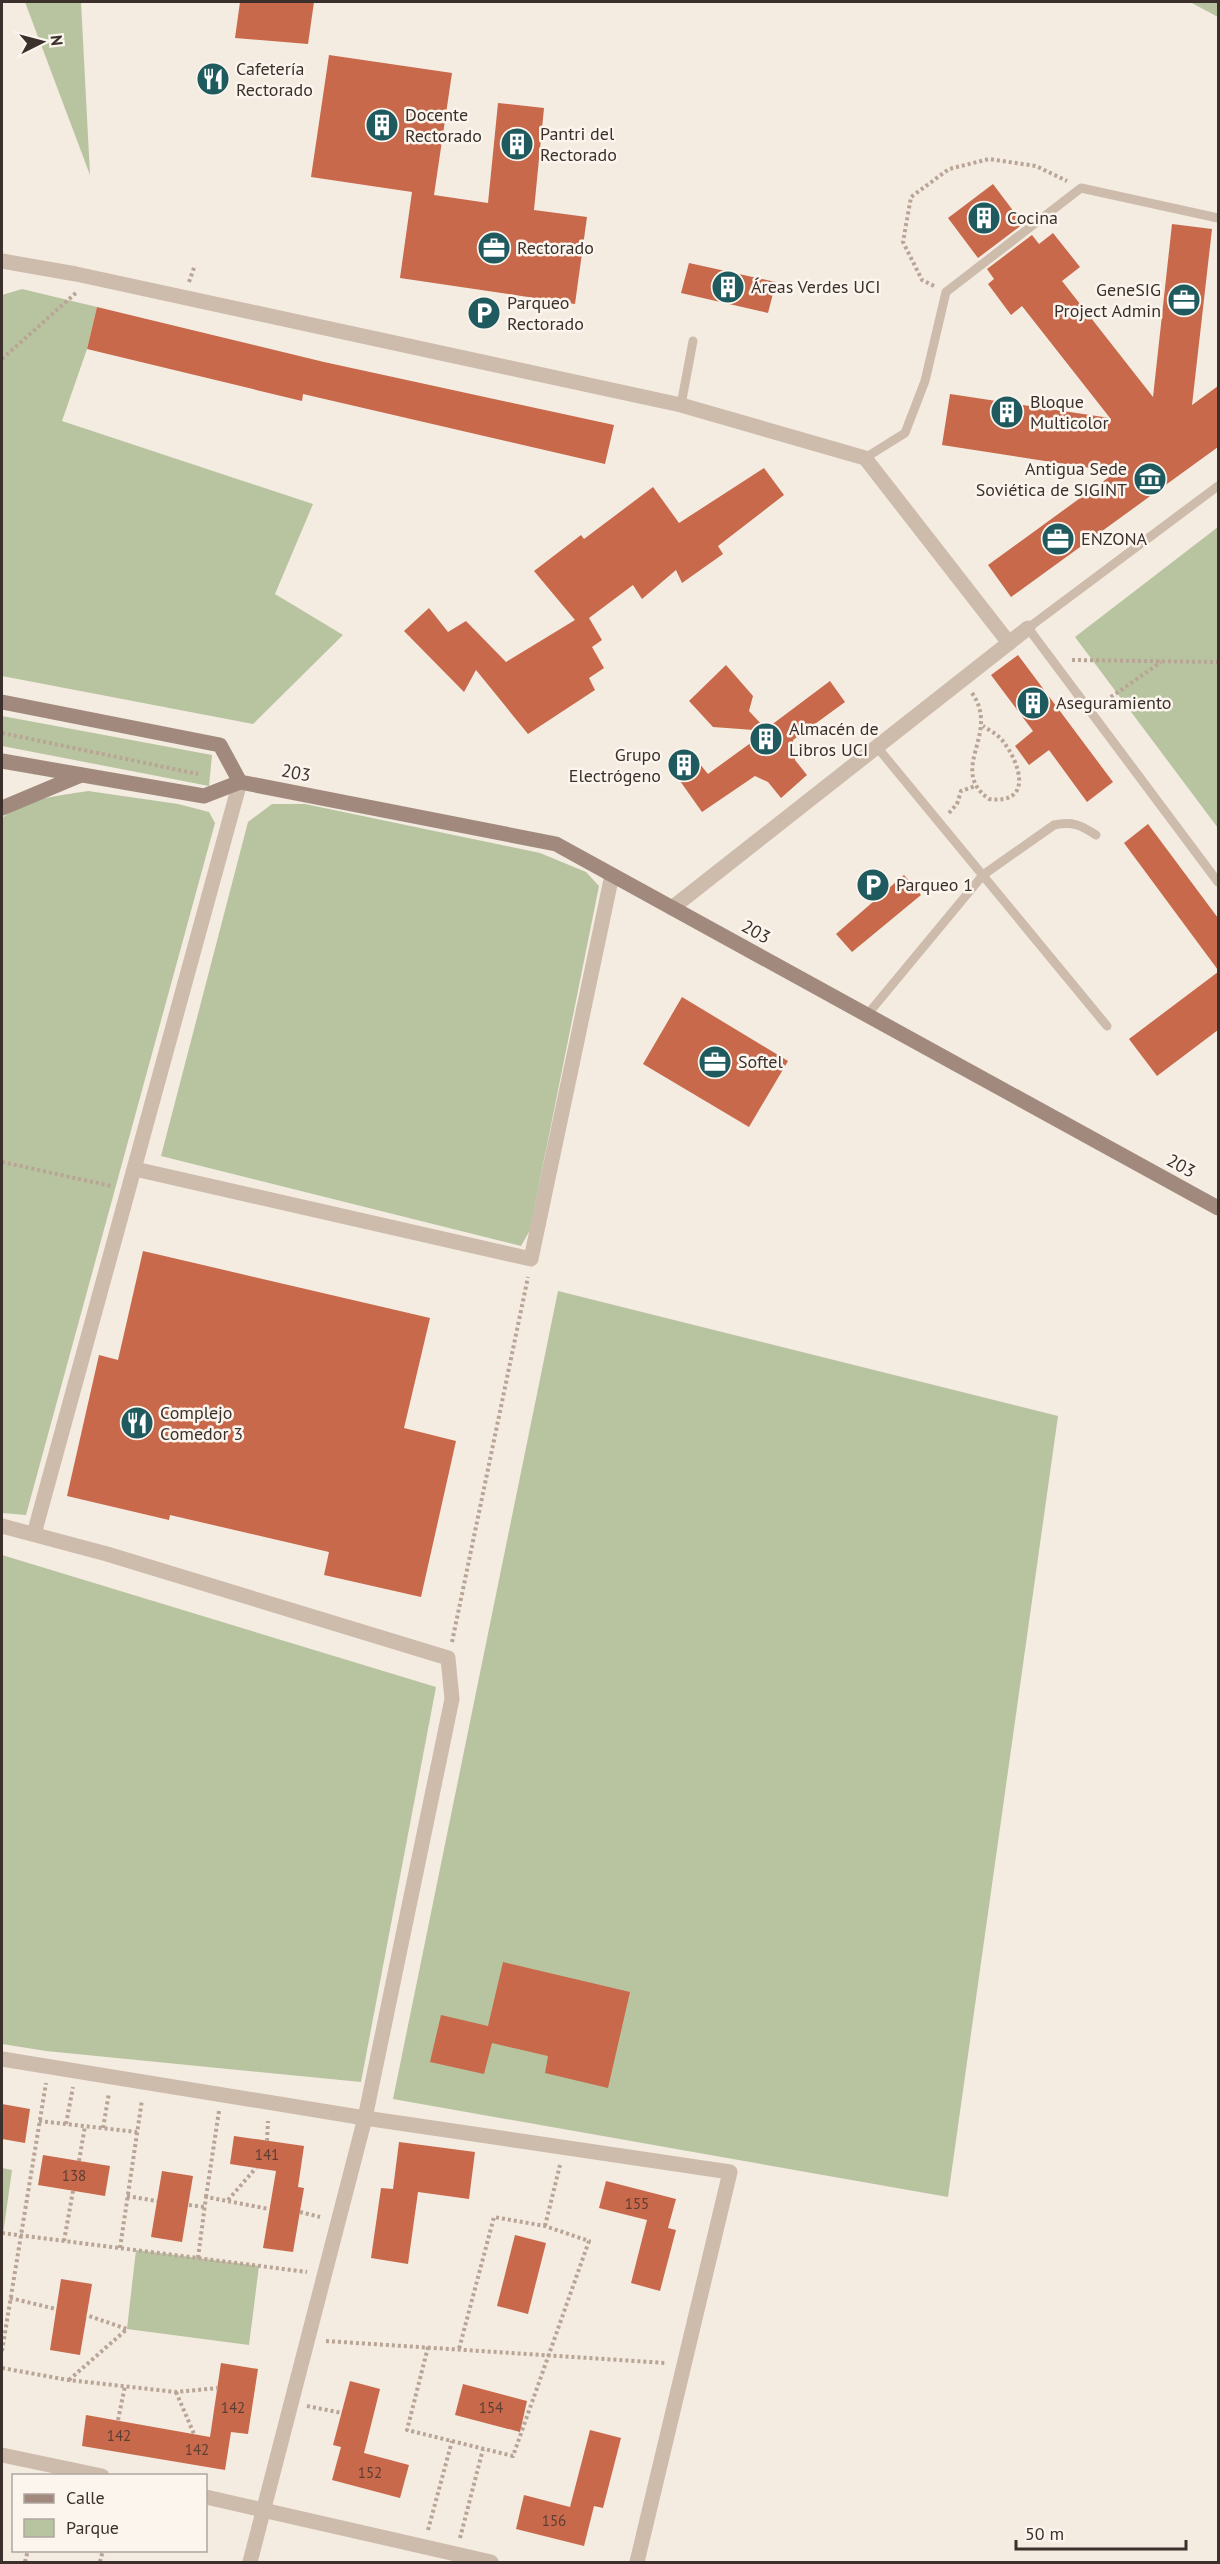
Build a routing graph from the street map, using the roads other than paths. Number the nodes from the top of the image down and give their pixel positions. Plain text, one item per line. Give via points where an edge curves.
1 (1218, 218) edge
2 (2, 261) edge
3 (693, 341) dead end
4 (681, 405) junction
5 (865, 458) junction
6 (1218, 486) edge
7 (1028, 628) junction
8 (1009, 643) junction
9 (2, 702) edge
10 (878, 747) junction
11 (2, 761) edge
12 (81, 775) junction
13 (240, 782) junction
14 (2, 808) edge
15 (1096, 835) dead end
16 (982, 874) junction
17 (612, 875) junction
18 (1218, 882) edge
19 (672, 908) junction
20 (867, 1015) junction
21 (1107, 1026) dead end
22 (135, 1169) junction
23 (1218, 1208) edge
24 (2, 1526) edge
25 (34, 1534) junction
26 (2, 2060) edge
27 (365, 2118) junction
28 (2, 2455) edge
29 (97, 2474) edge
30 (207, 2497) edge
31 (264, 2509) junction
32 (250, 2562) edge
33 (491, 2562) edge
34 (637, 2562) edge

1 - 5 lane via 1081,188 946,292 925,381 905,433
2 - 4 street
3 - 4 lane
4 - 5 street
5 - 8 street
6 - 7 lane
7 - 8 street
7 - 18 lane
8 - 10 street
9 - 13 street via 220,745
10 - 16 lane
10 - 19 street
11 - 12 street
12 - 13 street via 204,796
12 - 14 street
13 - 17 street, 203 via 556,844
13 - 22 street
15 - 16 lane via 1080,824 1054,825
16 - 20 lane
16 - 21 lane
17 - 19 street, 203
17 - 22 street via 531,1259
19 - 20 street, 203
20 - 23 street, 203
22 - 25 street
24 - 25 street
25 - 27 street via 448,1658 452,1699
26 - 27 street
27 - 31 street
27 - 34 street via 730,2172
28 - 29 street
30 - 31 street
31 - 32 street
31 - 33 street

